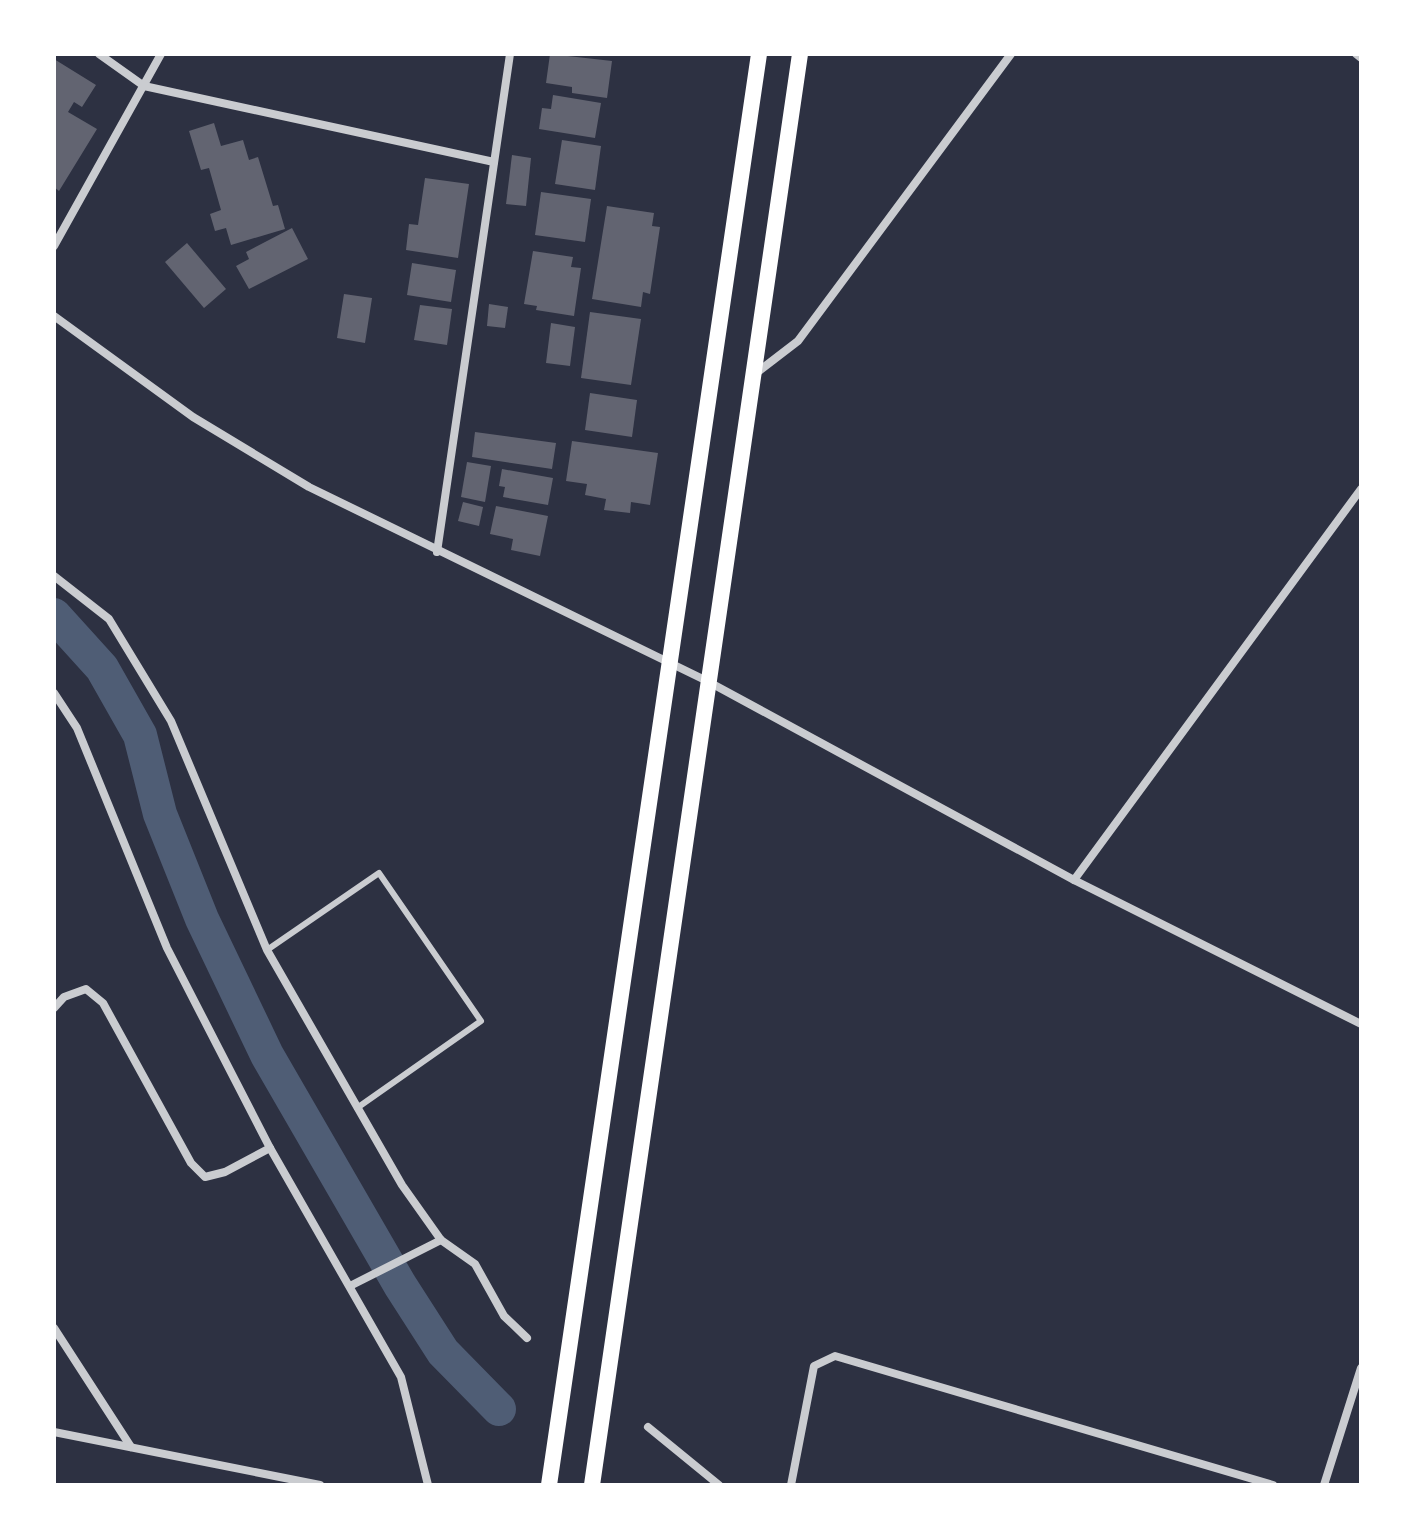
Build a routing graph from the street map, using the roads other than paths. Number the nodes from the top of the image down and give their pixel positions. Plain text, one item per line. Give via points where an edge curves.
1 (99, 54) edge
2 (161, 54) edge
3 (510, 54) edge
4 (759, 54) edge
5 (800, 54) edge
6 (1011, 54) edge
7 (1356, 54) edge
8 (1361, 58) edge
9 (144, 86) junction
10 (494, 162) junction
11 (54, 246) edge
12 (54, 316) edge
13 (752, 376) junction
14 (1361, 489) edge
15 (437, 552) junction
16 (54, 576) edge
17 (670, 663) junction
18 (707, 681) junction
19 (54, 693) edge
20 (1074, 880) junction
21 (267, 950) junction
22 (54, 1008) edge
23 (1361, 1024) edge
24 (357, 1108) junction
25 (270, 1148) junction
26 (441, 1240) junction
27 (350, 1286) junction
28 (54, 1328) edge
29 (527, 1338) dead end
30 (1361, 1368) edge
31 (648, 1427) dead end
32 (54, 1432) edge
33 (131, 1447) junction
34 (320, 1485) edge
35 (428, 1485) edge
36 (549, 1485) edge
37 (592, 1485) edge
38 (719, 1485) edge
39 (791, 1485) edge
40 (1273, 1485) edge
41 (1324, 1485) edge

1 - 9 street
2 - 9 street
3 - 10 street
4 - 17 main road
5 - 13 main road
6 - 13 street via 798,341
7 - 8 street
9 - 10 street
9 - 11 street
10 - 15 street
12 - 15 street via 206,425 309,487
13 - 18 main road
14 - 20 street
15 - 17 street
16 - 21 street via 109,619 171,721
17 - 18 street
17 - 36 main road
18 - 20 street
18 - 37 main road
19 - 25 street via 77,728 167,948
20 - 23 street
21 - 24 street
21 - 24 lane via 379,873 481,1021
22 - 25 street via 64,997 86,989 103,1003 191,1163 205,1177
24 - 26 street
25 - 27 street
26 - 27 street
26 - 29 street via 475,1264 504,1316
27 - 35 street via 401,1377
28 - 33 street
30 - 41 street
31 - 38 street
32 - 33 street
33 - 34 street
39 - 40 street via 814,1366 835,1356

